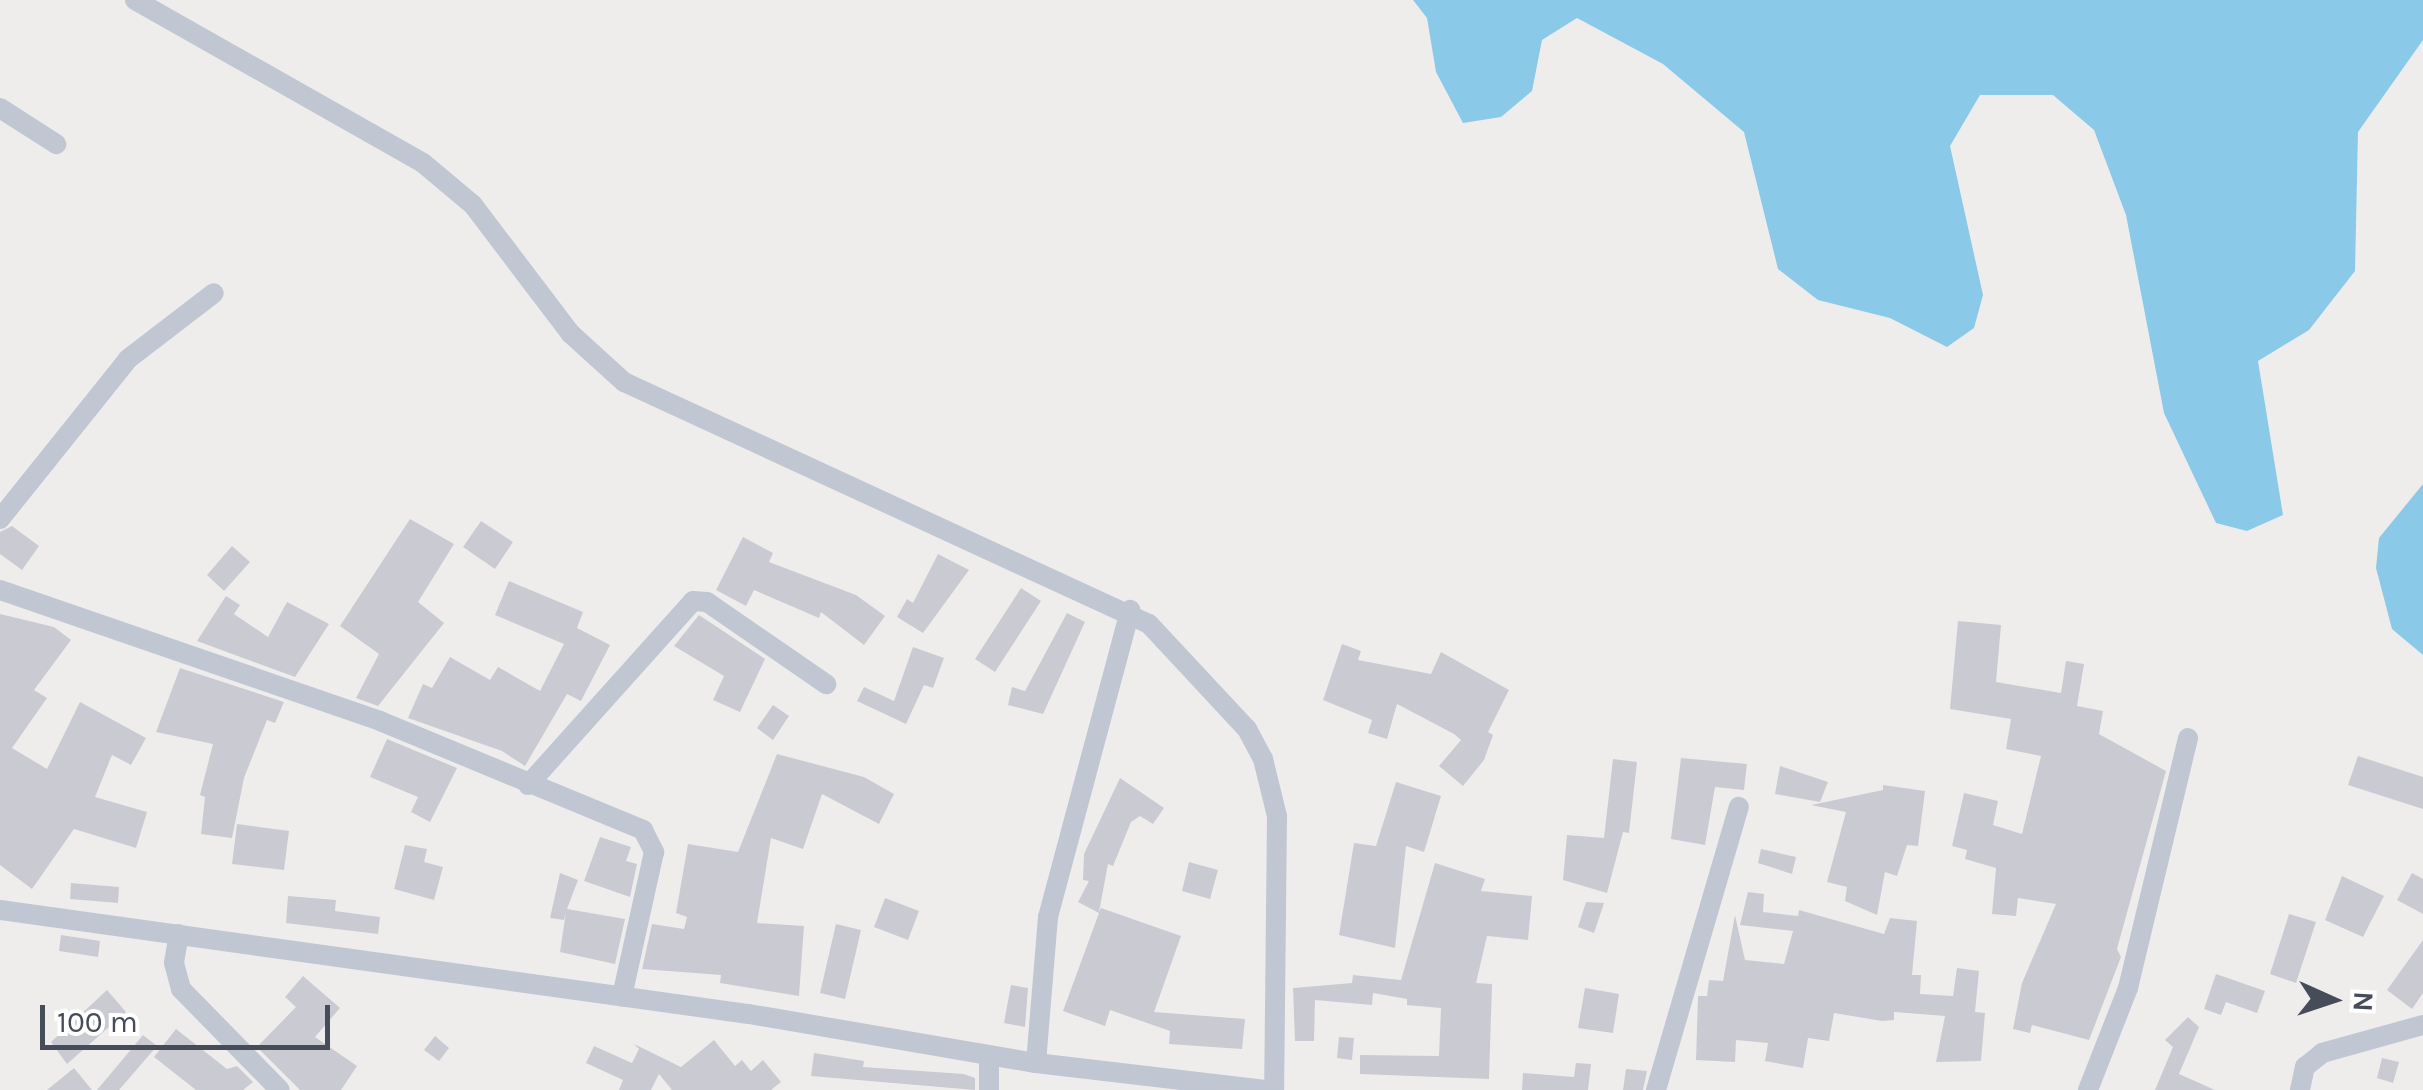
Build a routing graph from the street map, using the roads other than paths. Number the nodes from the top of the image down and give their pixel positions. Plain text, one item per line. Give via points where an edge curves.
1 (136, 0) edge
2 (0, 108) edge
3 (56, 144) dead end
4 (214, 293) dead end
5 (0, 519) edge
6 (0, 590) edge
7 (1130, 610) junction
8 (826, 684) dead end
9 (2188, 738) dead end
10 (528, 784) junction
11 (1739, 806) dead end
12 (0, 910) edge
13 (179, 934) junction
14 (622, 996) junction
15 (2423, 1025) edge
16 (989, 1055) junction
17 (1036, 1063) junction
18 (280, 1090) edge
19 (989, 1090) edge
20 (1264, 1090) edge
21 (1274, 1090) edge
22 (1656, 1090) edge
23 (2088, 1090) edge
24 (2300, 1090) edge

1 - 7 street via 423,163 473,204 570,334 624,382
2 - 3 street
4 - 5 street via 128,359
6 - 10 street via 380,720
7 - 17 street via 1048,917
7 - 21 street via 1183,657 1247,729 1263,759 1277,816
8 - 10 street via 707,602 692,601
9 - 23 street via 2128,988
10 - 14 street via 650,837 654,852
11 - 22 street
12 - 13 street
13 - 14 street
13 - 18 street via 174,964 181,988
14 - 16 street
15 - 24 street via 2322,1054 2304,1067
16 - 17 street
16 - 19 street
17 - 20 street

